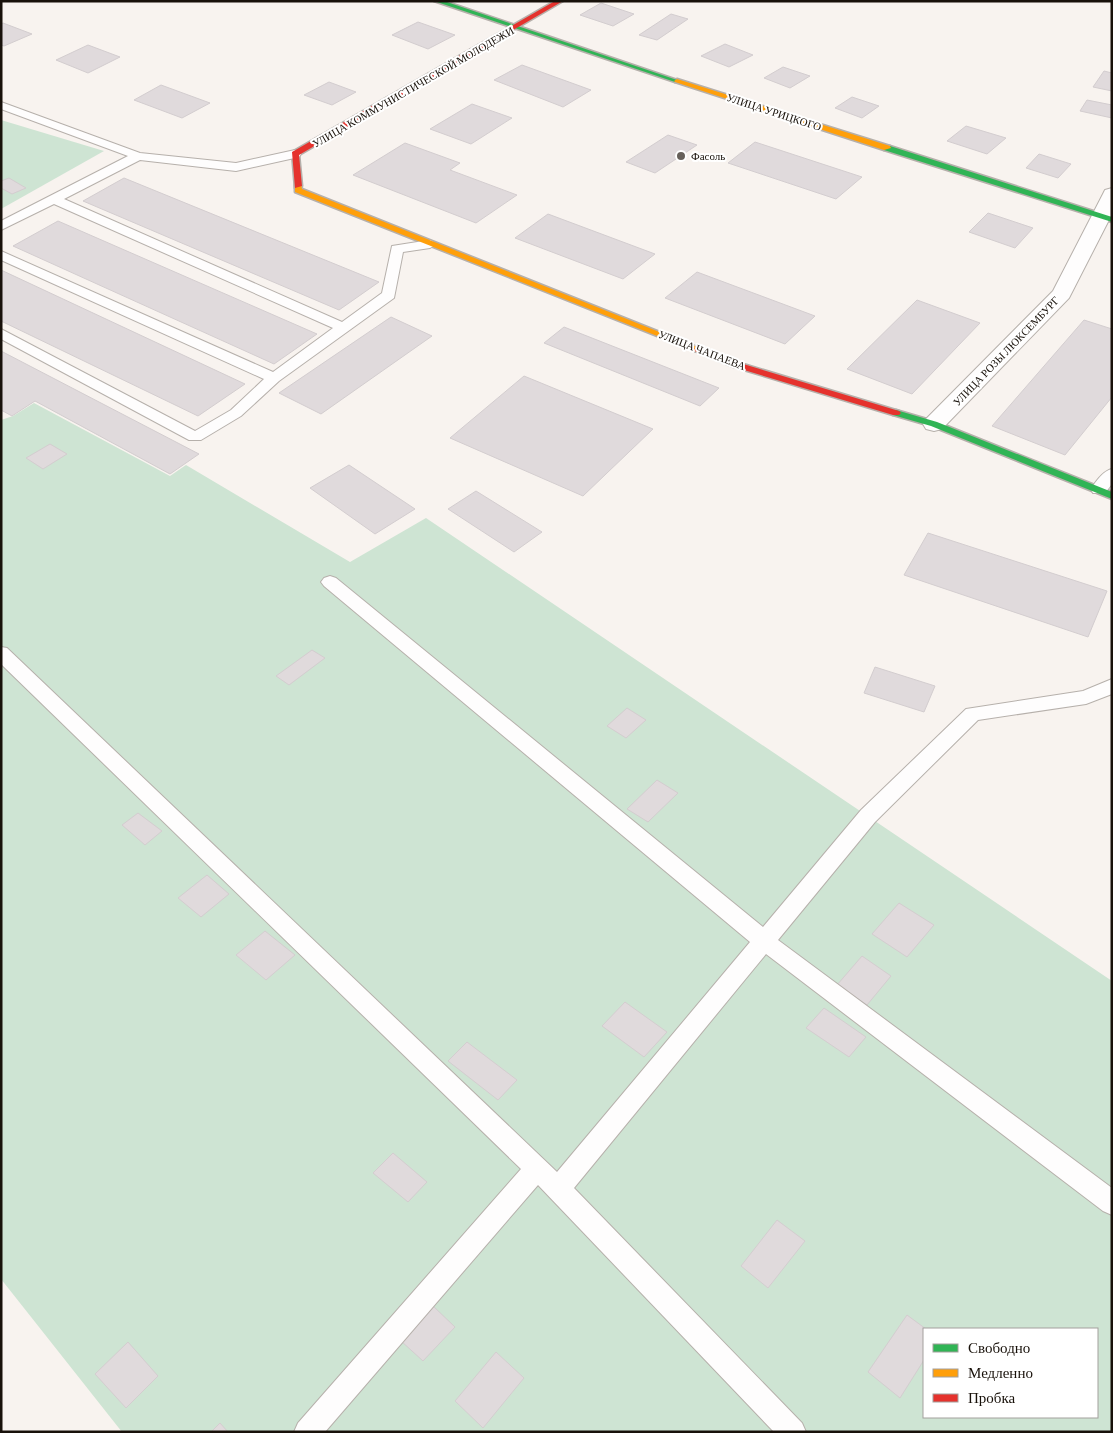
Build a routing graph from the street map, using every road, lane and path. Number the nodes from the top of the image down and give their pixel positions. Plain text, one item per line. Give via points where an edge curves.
1 (437, 1) edge
2 (560, 1) edge
3 (516, 29) junction
4 (1, 105) edge
5 (295, 154) junction
6 (138, 156) junction
7 (298, 190) joint
8 (1112, 194) edge
9 (53, 200) junction
10 (1106, 218) edge
11 (1, 226) edge
12 (430, 244) junction
13 (1, 255) edge
14 (342, 327) junction
15 (1, 333) edge
16 (274, 378) junction
17 (934, 424) junction
18 (1112, 474) edge
19 (1106, 493) edge
20 (330, 582) dead end
21 (1, 653) edge
22 (1112, 686) edge
23 (764, 940) junction
24 (537, 1168) junction
25 (558, 1189) junction
26 (1112, 1203) edge
27 (307, 1432) edge
28 (793, 1432) edge

1 - 3 street, УЛИЦА УРИЦКОГО
2 - 3 street, УЛИЦА КОММУНИСТИЧЕСКОЙ МОЛОДЕЖИ
3 - 5 street, УЛИЦА КОММУНИСТИЧЕСКОЙ МОЛОДЕЖИ
3 - 10 street, УЛИЦА УРИЦКОГО
4 - 6 lane
5 - 6 lane via 236,167
5 - 7 street, УЛИЦА КОММУНИСТИЧЕСКОЙ МОЛОДЕЖИ
6 - 9 lane
7 - 12 street, УЛИЦА ЧАПАЕВА
8 - 10 street, УЛИЦА РОЗЫ ЛЮКСЕМБУРГ
9 - 11 lane
9 - 14 lane
10 - 17 street, УЛИЦА РОЗЫ ЛЮКСЕМБУРГ via 1062,294
12 - 14 lane via 397,249 389,295
12 - 17 street, УЛИЦА ЧАПАЕВА via 737,365
13 - 16 lane
14 - 16 lane
15 - 16 lane via 195,437 236,412
17 - 19 street, УЛИЦА ЧАПАЕВА
18 - 19 lane
20 - 23 lane
21 - 24 lane
22 - 23 lane via 1086,697 973,714 868,816
23 - 25 lane
23 - 26 lane
24 - 25 lane
24 - 27 lane
25 - 28 lane

